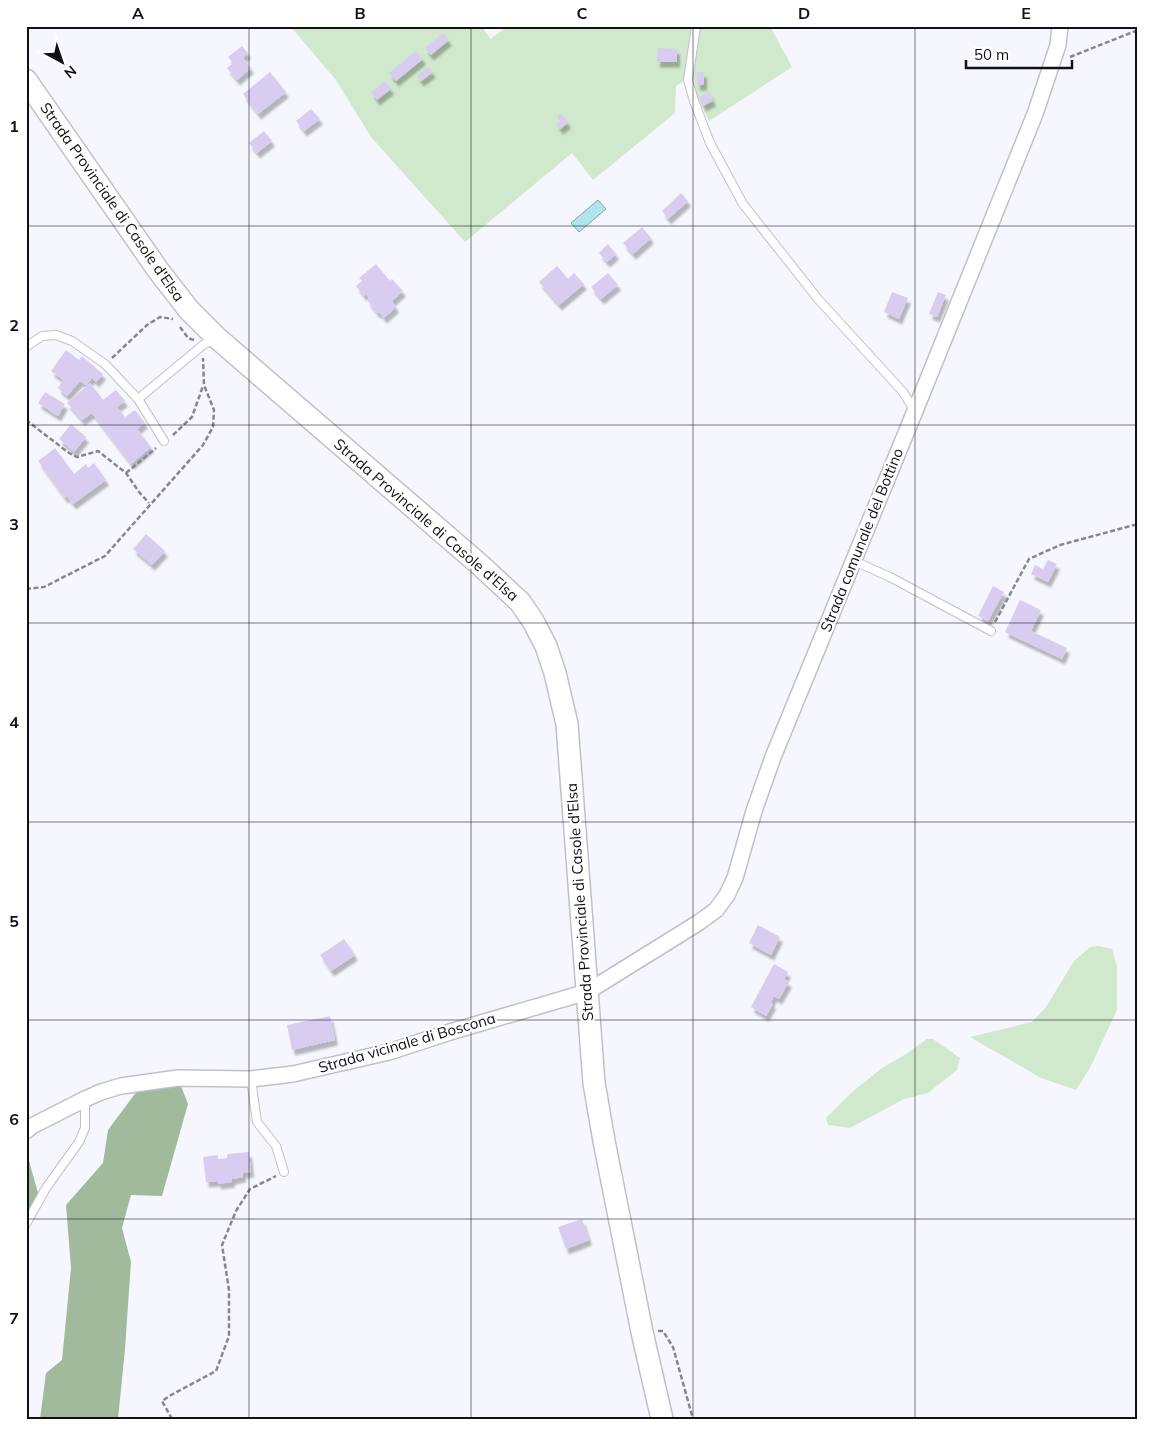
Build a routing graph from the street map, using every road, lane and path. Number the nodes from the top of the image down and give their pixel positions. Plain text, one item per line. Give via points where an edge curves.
1 (696, 26) edge
2 (1060, 26) edge
3 (1138, 30) edge
4 (1052, 64) junction
5 (26, 80) edge
6 (210, 341) junction
7 (26, 347) edge
8 (105, 364) junction
9 (138, 399) junction
10 (915, 411) junction
11 (26, 420) edge
12 (164, 441) dead end
13 (150, 504) junction
14 (1138, 524) edge
15 (854, 561) junction
16 (26, 589) edge
17 (991, 631) joint
18 (587, 992) junction
19 (251, 1079) junction
20 (85, 1099) junction
21 (26, 1131) edge
22 (284, 1172) joint
23 (26, 1224) edge
24 (642, 1332) junction
25 (172, 1419) edge
26 (662, 1419) edge
27 (693, 1419) edge

1 - 10 lane via 688,80 710,143 743,204 818,299 903,392
2 - 4 street, Strada comunale del Bottino
3 - 4 path
4 - 10 street, Strada comunale del Bottino via 1035,114
5 - 6 main road, Strada Provinciale di Casole d'Elsa
6 - 8 path via 188,338 173,319 160,317
6 - 9 lane
6 - 13 path via 204,385 214,410 213,427 203,445
6 - 18 main road, Strada Provinciale di Casole d'Elsa via 479,564 520,602 533,621 552,664 567,724
7 - 8 lane via 42,336 56,335 72,341
8 - 9 lane
9 - 12 lane
10 - 15 street, Strada comunale del Bottino
11 - 13 path via 78,457 98,451 126,473
13 - 16 path via 105,556 44,587
14 - 17 path via 1060,545 1029,560
15 - 17 lane
15 - 18 street, Strada comunale del Bottino via 773,757 727,895 716,910 698,923
18 - 19 street, Strada vicinale di Boscona via 389,1052 293,1074
18 - 24 main road, Strada Provinciale di Casole d'Elsa via 594,1082
19 - 20 street, Strada vicinale di Boscona via 178,1078 121,1086
19 - 22 lane via 258,1122 276,1146
20 - 21 street, Strada vicinale di Boscona
20 - 23 lane via 85,1128 79,1142 46,1188
22 - 25 path via 250,1189 236,1211 222,1245 229,1290 229,1336 216,1371 162,1401
24 - 26 main road, Strada Provinciale di Casole d'Elsa
24 - 27 path via 663,1331 674,1347

